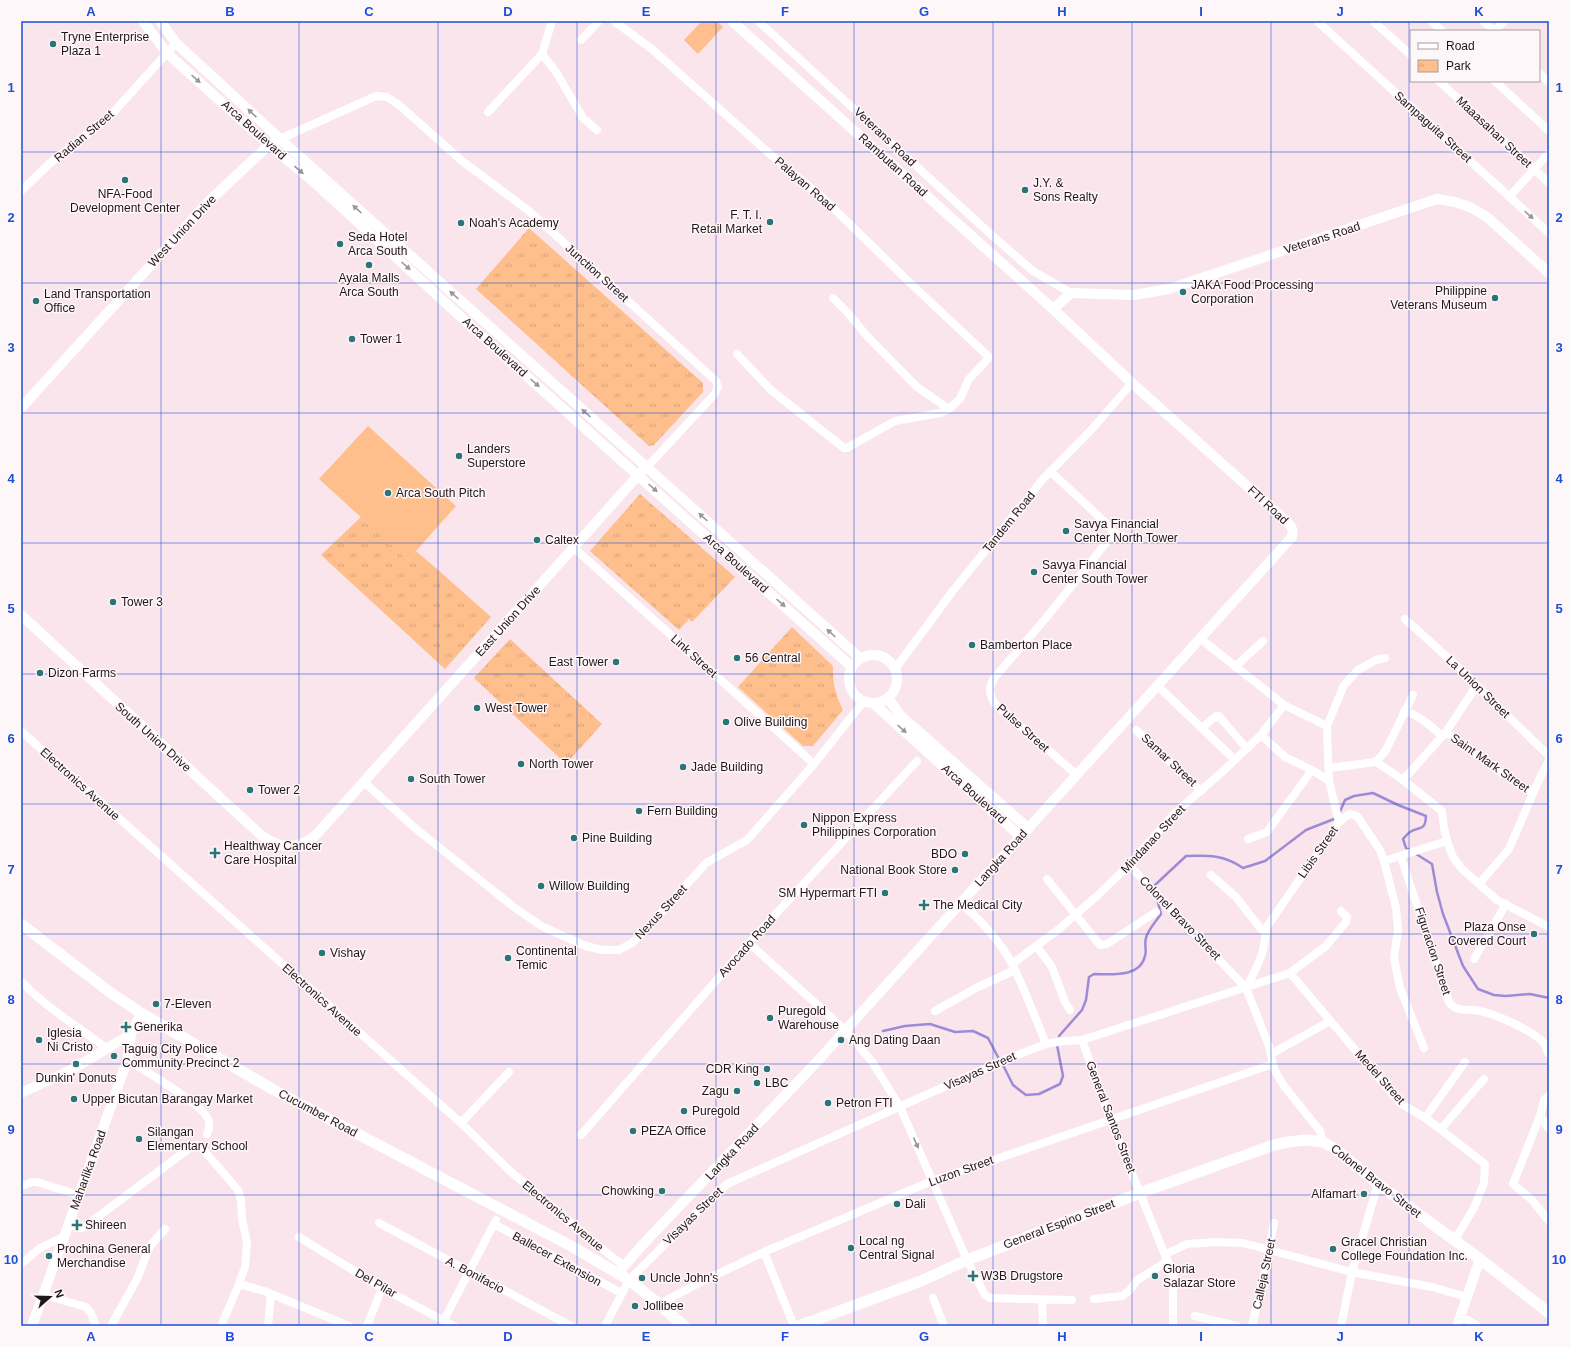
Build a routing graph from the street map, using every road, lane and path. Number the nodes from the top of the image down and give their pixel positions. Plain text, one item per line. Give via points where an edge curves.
1 (144, 21) edge
2 (160, 21) edge
3 (552, 21) edge
4 (599, 21) edge
5 (614, 21) edge
6 (732, 21) edge
7 (758, 21) edge
8 (1317, 21) edge
9 (1373, 21) edge
10 (1432, 21) edge
11 (1483, 21) edge
12 (1504, 21) edge
13 (1441, 30) edge
14 (1493, 30) edge
15 (1495, 30) edge
16 (581, 40) dead end
17 (176, 43) junction
18 (167, 53) junction
19 (542, 54) junction
20 (1410, 54) edge
21 (1540, 73) edge
22 (1440, 82) edge
23 (1496, 82) edge
24 (1549, 82) edge
25 (376, 96) joint
26 (488, 112) dead end
27 (597, 130) dead end
28 (1549, 131) edge
29 (280, 139) junction
30 (269, 145) junction
31 (1549, 153) edge
32 (1534, 169) junction
33 (1549, 182) edge
34 (21, 190) edge
35 (1509, 197) junction
36 (1549, 233) edge
37 (1549, 273) edge
38 (1071, 293) junction
39 (833, 298) dead end
40 (1053, 309) junction
41 (737, 354) dead end
42 (1132, 383) junction
43 (718, 387) joint
44 (21, 408) edge
45 (949, 409) junction
46 (647, 467) junction
47 (1050, 471) junction
48 (639, 475) junction
49 (1114, 533) junction
50 (1125, 537) dead end
51 (574, 548) junction
52 (21, 615) edge
53 (1405, 619) dead end
54 (1263, 640) dead end
55 (1206, 643) dead end
56 (860, 658) junction
57 (1385, 658) dead end
58 (852, 667) junction
59 (1235, 667) junction
60 (895, 669) junction
61 (1477, 686) junction
62 (1163, 691) dead end
63 (1413, 695) dead end
64 (888, 698) junction
65 (869, 702) junction
66 (1284, 705) junction
67 (1404, 711) junction
68 (1327, 726) junction
69 (1202, 728) junction
70 (1136, 730) dead end
71 (21, 731) edge
72 (1444, 734) junction
73 (1262, 735) junction
74 (1247, 749) junction
75 (1549, 756) edge
76 (1235, 760) junction
77 (1549, 760) edge
78 (917, 761) dead end
79 (1376, 762) junction
80 (814, 764) junction
81 (1329, 768) junction
82 (1312, 770) junction
83 (1077, 776) junction
84 (1403, 780) junction
85 (1329, 781) junction
86 (364, 782) junction
87 (1201, 791) junction
88 (1533, 793) junction
89 (1339, 822) junction
90 (1029, 829) junction
91 (1021, 837) junction
92 (1248, 839) dead end
93 (1447, 841) junction
94 (291, 847) joint
95 (1402, 857) junction
96 (1384, 861) junction
97 (1129, 865) junction
98 (1211, 875) dead end
99 (1047, 878) dead end
100 (1479, 884) junction
101 (1506, 904) junction
102 (967, 909) dead end
103 (1342, 911) dead end
104 (1156, 912) dead end
105 (1077, 914) junction
106 (21, 924) edge
107 (1549, 927) edge
108 (1266, 933) junction
109 (749, 943) junction
110 (1038, 947) junction
111 (1474, 959) dead end
112 (1014, 967) junction
113 (1290, 973) junction
114 (21, 981) edge
115 (1246, 988) junction
116 (1070, 1010) dead end
117 (936, 1011) dead end
118 (141, 1012) junction
119 (1330, 1021) junction
120 (845, 1030) junction
121 (131, 1034) junction
122 (1082, 1040) junction
123 (1046, 1044) junction
124 (1424, 1048) dead end
125 (106, 1049) junction
126 (1271, 1054) junction
127 (1549, 1054) edge
128 (127, 1061) junction
129 (1465, 1062) dead end
130 (1273, 1064) junction
131 (509, 1072) dead end
132 (1484, 1078) dead end
133 (21, 1093) edge
134 (1549, 1095) edge
135 (900, 1107) junction
136 (1540, 1116) junction
137 (1425, 1118) junction
138 (1110, 1119) junction
139 (461, 1123) junction
140 (1441, 1129) junction
141 (1549, 1129) edge
142 (207, 1134) dead end
143 (581, 1135) dead end
144 (1323, 1142) junction
145 (932, 1181) junction
146 (1378, 1184) junction
147 (21, 1186) edge
148 (1140, 1193) junction
149 (79, 1195) junction
150 (1549, 1222) edge
151 (379, 1223) dead end
152 (1274, 1223) dead end
153 (68, 1225) junction
154 (165, 1229) dead end
155 (63, 1237) junction
156 (300, 1237) dead end
157 (1454, 1241) junction
158 (1269, 1250) junction
159 (764, 1252) junction
160 (1167, 1257) junction
161 (1480, 1259) junction
162 (967, 1260) junction
163 (21, 1264) edge
164 (621, 1270) junction
165 (469, 1272) junction
166 (1352, 1272) junction
167 (629, 1280) junction
168 (239, 1284) junction
169 (382, 1288) junction
170 (271, 1294) junction
171 (621, 1294) junction
172 (44, 1295) junction
173 (1467, 1297) junction
174 (933, 1298) dead end
175 (1094, 1299) dead end
176 (1042, 1300) junction
177 (1072, 1300) dead end
178 (659, 1304) junction
179 (1549, 1313) edge
180 (1195, 1316) dead end
181 (1461, 1316) junction
182 (444, 1320) junction
183 (32, 1326) edge
184 (96, 1326) edge
185 (111, 1326) edge
186 (221, 1326) edge
187 (268, 1326) edge
188 (349, 1326) edge
189 (367, 1326) edge
190 (454, 1326) edge
191 (572, 1326) edge
192 (605, 1326) edge
193 (684, 1326) edge
194 (794, 1326) edge
195 (799, 1326) edge
196 (944, 1326) edge
197 (1043, 1326) edge
198 (1173, 1326) edge
199 (1237, 1326) edge
200 (1252, 1326) edge
201 (1341, 1326) edge
202 (1458, 1326) edge
203 (1478, 1326) edge

1 - 18 street, Arca Boulevard
2 - 17 street, Arca Boulevard
3 - 19 street
4 - 16 street
5 - 45 street, Palayan Road via 653,50 821,196 988,356 969,379 960,399
6 - 40 street, Rambutan Road
7 - 38 street, Veterans Road via 1033,271
8 - 35 street, Sampaguita Street
9 - 20 street
10 - 13 street
11 - 14 street
12 - 15 street
17 - 18 street, Radian Street
29 -> 17 street, Arca Boulevard
18 -> 30 street, Arca Boulevard
18 - 34 street, Radian Street via 111,115 49,164
19 - 26 street
19 - 27 street via 584,118
21 - 24 street
22 - 32 street, Maaasahan Street
23 - 28 street
25 - 29 street, West Union Drive
25 - 43 street, Junction Street via 387,96 393,100 462,161 529,211 712,377
29 - 30 street, West Union Drive
46 -> 29 street, Arca Boulevard
30 - 44 street, West Union Drive via 208,202
30 -> 48 street, Arca Boulevard via 315,183 474,329
31 - 32 street
32 - 33 street, Maaasahan Street
32 - 35 street
35 -> 36 street, Sampaguita Street
37 - 38 street, Veterans Road via 1488,217 1456,202 1437,199 1170,289 1134,295
38 - 40 street
39 - 45 street via 866,336 917,387
40 - 42 street, FTI Road
41 - 45 street via 771,390 844,448 895,421
42 - 47 street, Tandem Road via 1092,429
42 - 83 street, FTI Road via 1285,520 1293,533
43 - 46 street, East Union Drive via 714,395
46 - 48 street, East Union Drive
56 -> 46 street, Arca Boulevard
47 - 49 street
47 - 60 street, Tandem Road via 952,592
48 - 51 street, East Union Drive
48 -> 58 street, Arca Boulevard
49 - 50 street
49 - 83 street, Pulse Street via 991,682 991,696 996,704
51 - 80 street, Link Street
51 - 86 street, East Union Drive
52 - 94 street, South Union Drive via 262,836 276,845
53 - 61 street, La Union Street
54 - 59 street
55 - 59 street
56 - 58 street
56 - 60 street via 878,655 890,661
57 - 68 street, Libis Street via 1358,670 1344,685
58 - 65 street via 850,685 855,695
59 - 66 street
60 - 64 street via 896,688
61 - 72 street
61 - 75 street, La Union Street
62 - 69 street
63 - 67 street
64 - 65 street via 884,701
64 - 90 street, Arca Boulevard via 900,715
65 - 80 street, Nexus Street
65 -> 91 street, Arca Boulevard
66 - 68 street
66 - 73 street, Mindanao Street
67 - 72 street, Saint Mark Street via 1415,715
67 - 79 street via 1386,750
68 - 81 street, Libis Street
69 - 74 street via 1219,716
69 - 76 street
70 - 87 street, Samar Street
71 - 139 street, Electronics Avenue
72 - 84 street
72 - 88 street, Saint Mark Street
73 - 74 street, Mindanao Street
73 - 82 street via 1285,757
74 - 76 street, Mindanao Street
76 - 87 street, Mindanao Street
77 - 88 street
78 - 109 street, Avocado Road
79 - 81 street
79 - 84 street
80 - 86 street, Nexus Street via 746,840 700,868 644,932 619,950 602,950 586,946 543,927 515,908 415,828
81 - 85 street, Libis Street
82 - 85 street
82 - 92 street via 1267,832
83 - 90 street, Langka Road
84 - 93 street via 1442,811
85 - 89 street, Libis Street
86 - 94 street, East Union Drive via 316,835
87 - 97 street, Mindanao Street via 1176,812
88 - 100 street via 1509,849
89 - 96 street via 1349,814 1356,816 1380,850
89 - 108 street, Libis Street via 1266,928
90 - 91 street, Langka Road
91 - 120 street, Langka Road
93 - 95 street
93 - 100 street via 1453,857
95 - 96 street
95 - 127 street, Figuracion Street via 1452,1007 1499,1016 1534,1035 1544,1044
96 - 124 street via 1396,908 1398,929 1394,958 1400,988
97 - 105 street, Mindanao Street
97 - 115 street, Colonel Bravo Street
98 - 108 street via 1236,897
99 - 105 street
100 - 101 street via 1497,900
101 - 107 street
101 - 111 street
102 - 112 street via 991,935
103 - 113 street, Visayas Street via 1346,922 1326,946
104 - 105 street via 1104,945 1100,945
105 - 110 street, Mindanao Street
106 - 118 main road, Cucumber Road via 110,993
108 - 115 street, Libis Street via 1265,946
109 - 120 street
109 - 143 street, Avocado Road
110 - 112 street, Mindanao Street
110 - 116 street via 1052,967
112 - 117 street, Mindanao Street
112 - 123 street
113 - 115 street, Visayas Street
113 - 119 street, Medel Street
114 - 125 street via 36,997
115 - 122 street, Visayas Street
115 - 126 street, Colonel Bravo Street
118 - 121 street, Maharlika Road
118 - 164 main road, Cucumber Road via 274,1090
119 - 126 street
119 - 137 street, Medel Street via 1400,1103
120 - 135 street via 873,1063
120 - 164 street, Langka Road
121 - 125 street
121 - 128 street, Maharlika Road
122 - 123 street, Visayas Street
122 - 138 street, General Santos Street
123 - 135 street, Visayas Street
125 - 133 street via 68,1071
126 - 130 street, Colonel Bravo Street
128 - 142 street via 200,1108 208,1118
128 - 149 street, Maharlika Road
129 - 137 street
130 - 138 street, Luzon Street
130 - 144 street, Colonel Bravo Street via 1284,1086 1320,1131
131 - 139 street
132 - 140 street
134 - 136 street via 1544,1100
135 -> 145 street
135 - 167 street, Visayas Street via 727,1184
136 - 141 street
136 - 150 street via 1513,1184 1532,1200
137 - 140 street, Medel Street
138 - 145 street, Luzon Street
138 - 148 street, General Santos Street
139 - 164 street, Electronics Avenue via 510,1171 612,1257
140 - 157 street, Medel Street via 1485,1164 1484,1183 1474,1208
144 - 146 main road, Colonel Bravo Street
144 - 148 main road, General Espino Street via 1306,1140 1274,1145
145 - 159 street, Luzon Street
145 - 162 street
146 - 157 main road, Colonel Bravo Street
146 - 166 street
147 - 149 street via 37,1182
148 - 160 street, General Santos Street
148 - 162 main road, General Espino Street
149 - 153 street, Maharlika Road
151 - 165 street, A. Bonifacio
152 - 158 street, Calleja Street
153 - 155 street, Maharlika Road
153 - 168 street via 82,1228 87,1225 197,1145 240,1194 247,1246
154 - 185 street via 150,1246 137,1279
155 - 163 street via 40,1248
155 - 172 street, Maharlika Road
156 - 169 street, Del Pilar
157 - 161 main road, Colonel Bravo Street
158 - 160 street via 1244,1243 1187,1244
158 - 166 street
158 - 200 street, Calleja Street
159 - 178 street, Luzon Street
159 - 194 street
160 - 175 street via 1137,1280 1122,1296
160 - 198 street, General Santos Street via 1173,1275
161 - 173 street
161 - 179 main road, Colonel Bravo Street
162 - 176 street via 988,1297
162 - 195 main road, General Espino Street via 921,1281
164 - 167 main road, Cucumber Road
165 - 171 street, Ballecer Extension via 495,1222
165 - 182 street
165 - 191 street, A. Bonifacio
166 - 173 street via 1432,1287
166 - 201 street
167 - 171 street, Visayas Street
167 - 178 main road, Cucumber Road
168 - 170 street
168 - 186 street
169 - 182 street, Del Pilar
169 - 189 street
170 - 187 street
170 - 188 street
171 - 192 street, Visayas Street
172 - 183 street, Maharlika Road
172 - 184 street via 86,1307
173 - 181 street
174 - 196 street
176 - 177 street
176 - 197 street
178 - 193 main road, Cucumber Road
180 - 199 street
181 - 202 street
181 - 203 street
182 - 190 street, Del Pilar

